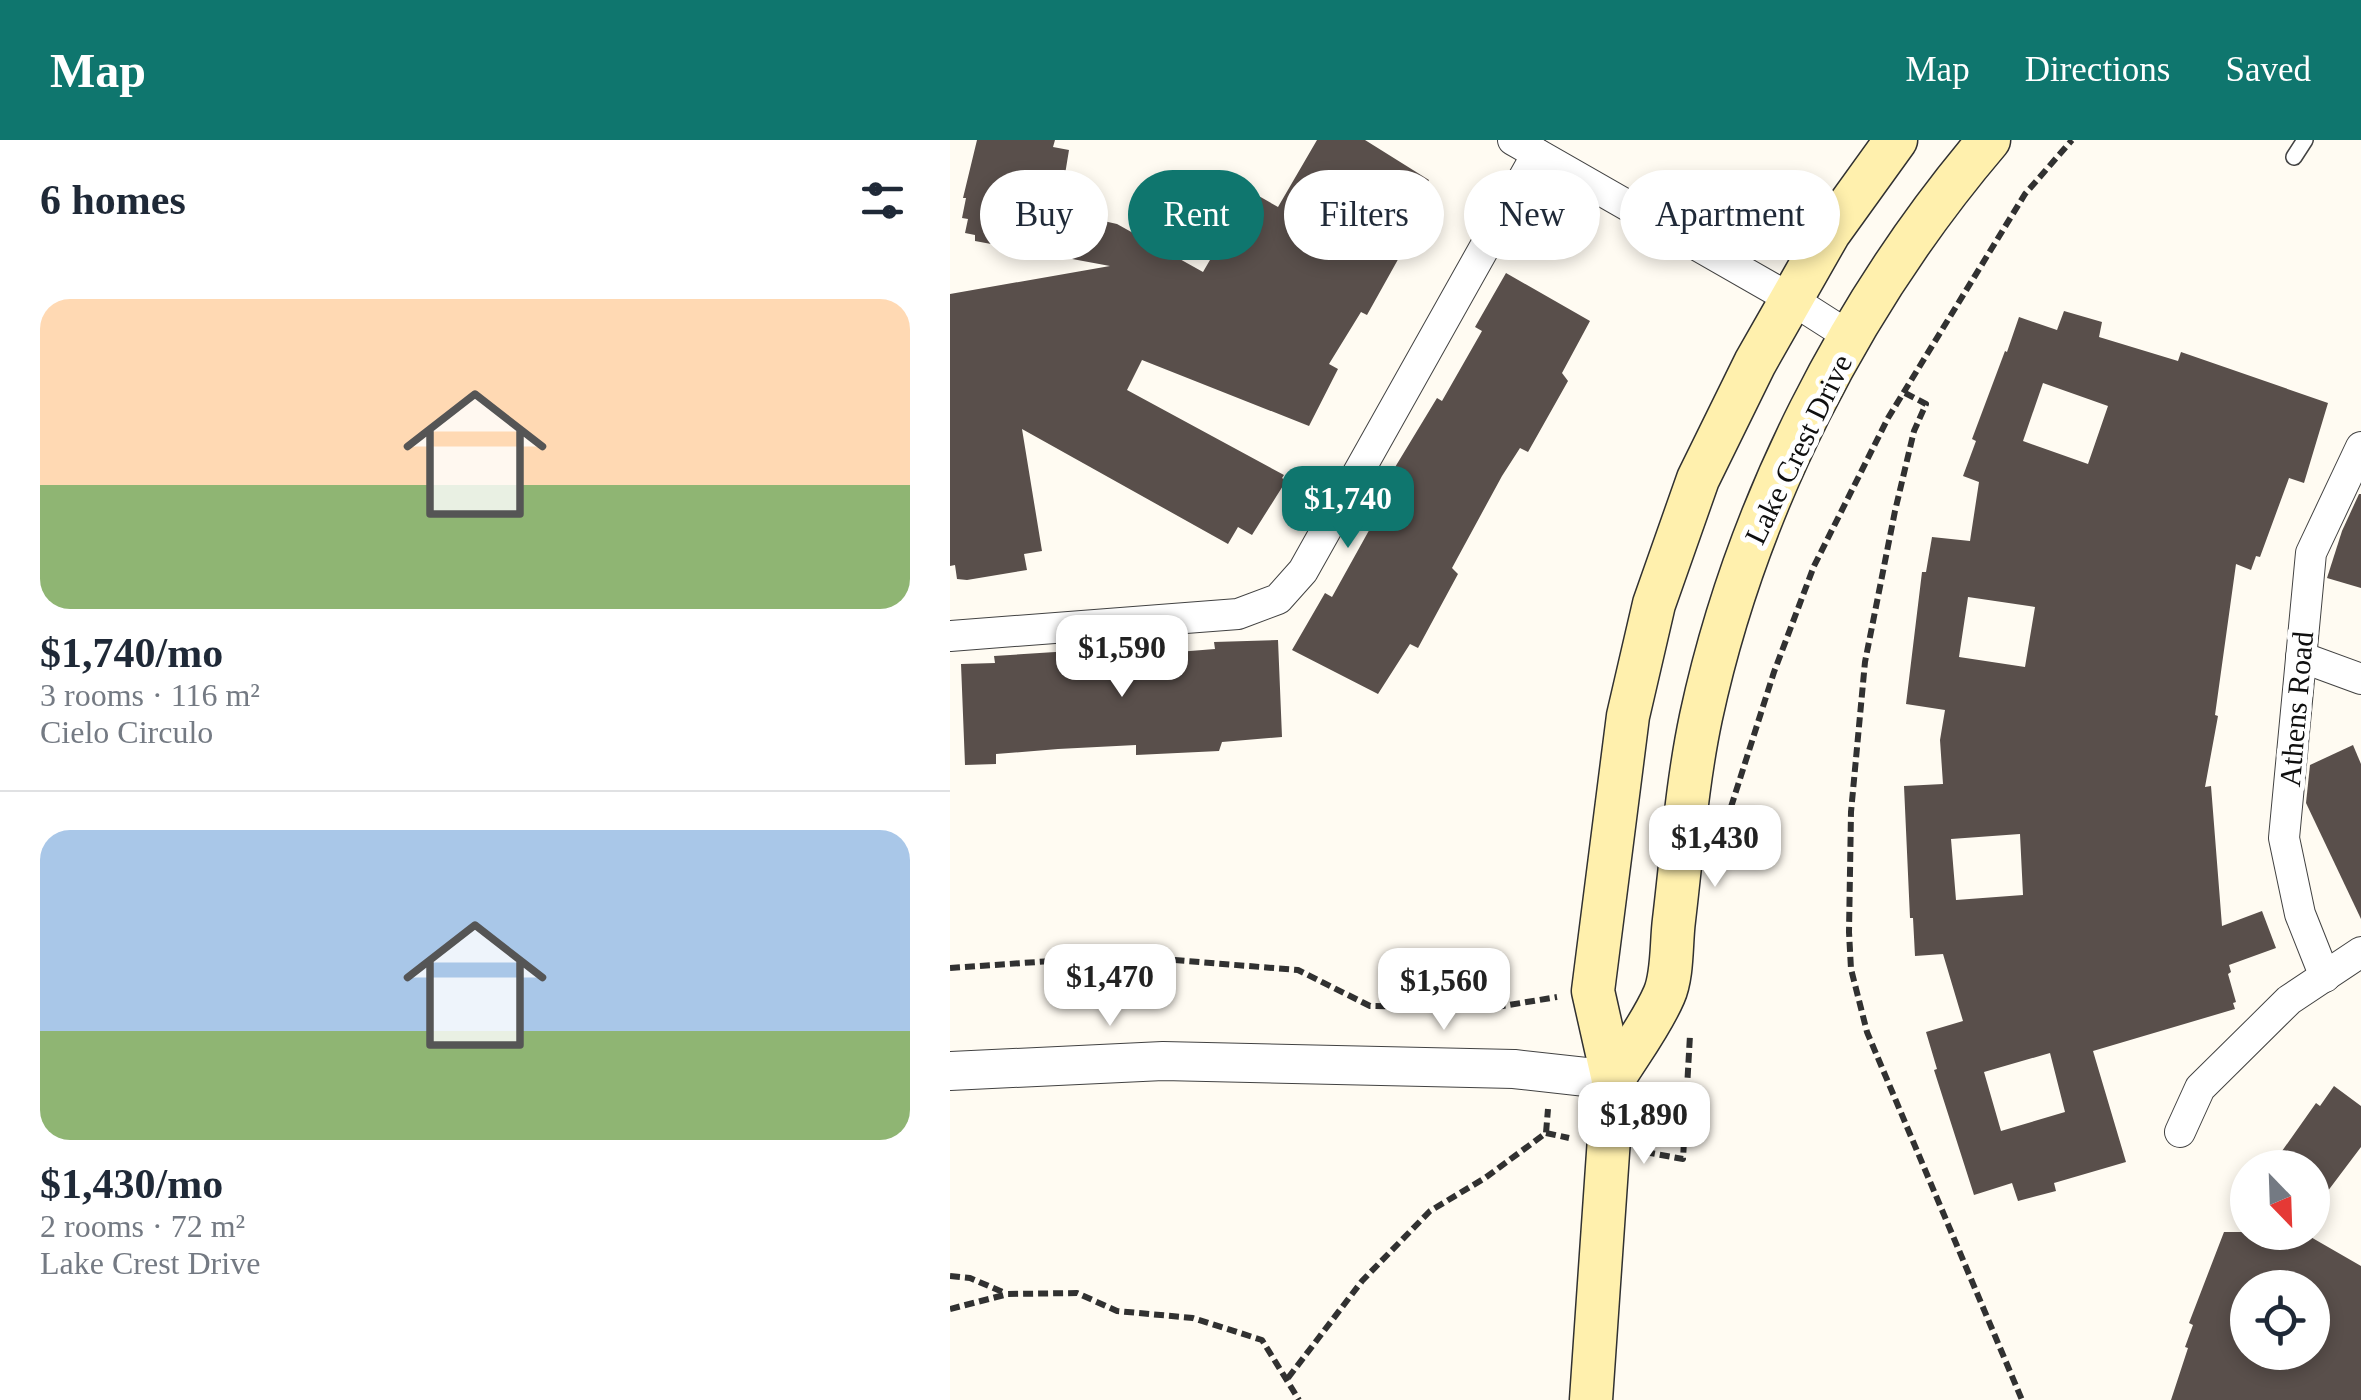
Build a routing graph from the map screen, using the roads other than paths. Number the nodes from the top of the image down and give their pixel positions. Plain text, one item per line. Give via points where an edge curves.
1 (1896, 140) edge
2 (1990, 140) edge
3 (2305, 140) edge
4 (1525, 147) edge
5 (2294, 157) dead end
6 (1791, 299) junction
7 (1852, 338) junction
8 (2361, 447) edge
9 (950, 636) edge
10 (2301, 658) junction
11 (2361, 679) edge
12 (2361, 952) edge
13 (2325, 976) junction
14 (950, 1071) edge
15 (1614, 1080) junction
16 (2180, 1132) dead end
17 (1591, 1400) edge

1 - 6 main road, Lake Crest Drive
2 - 7 main road, Lake Crest Drive via 1886,276
3 - 5 lane
4 - 6 street
4 - 9 street via 1303,571 1278,598 1238,614
6 - 7 street
6 - 15 main road, Lake Crest Drive via 1698,480 1654,604 1628,716 1593,991
7 - 15 main road, Lake Crest Drive via 1764,508 1724,622 1700,723 1666,993
8 - 10 street, Athens Road via 2312,553
10 - 11 street
10 - 13 street, Athens Road via 2284,838 2300,914
12 - 13 street
13 - 16 street via 2289,1000 2200,1088
14 - 15 street via 1162,1060 1514,1069
15 - 17 main road, Lake Crest Drive

